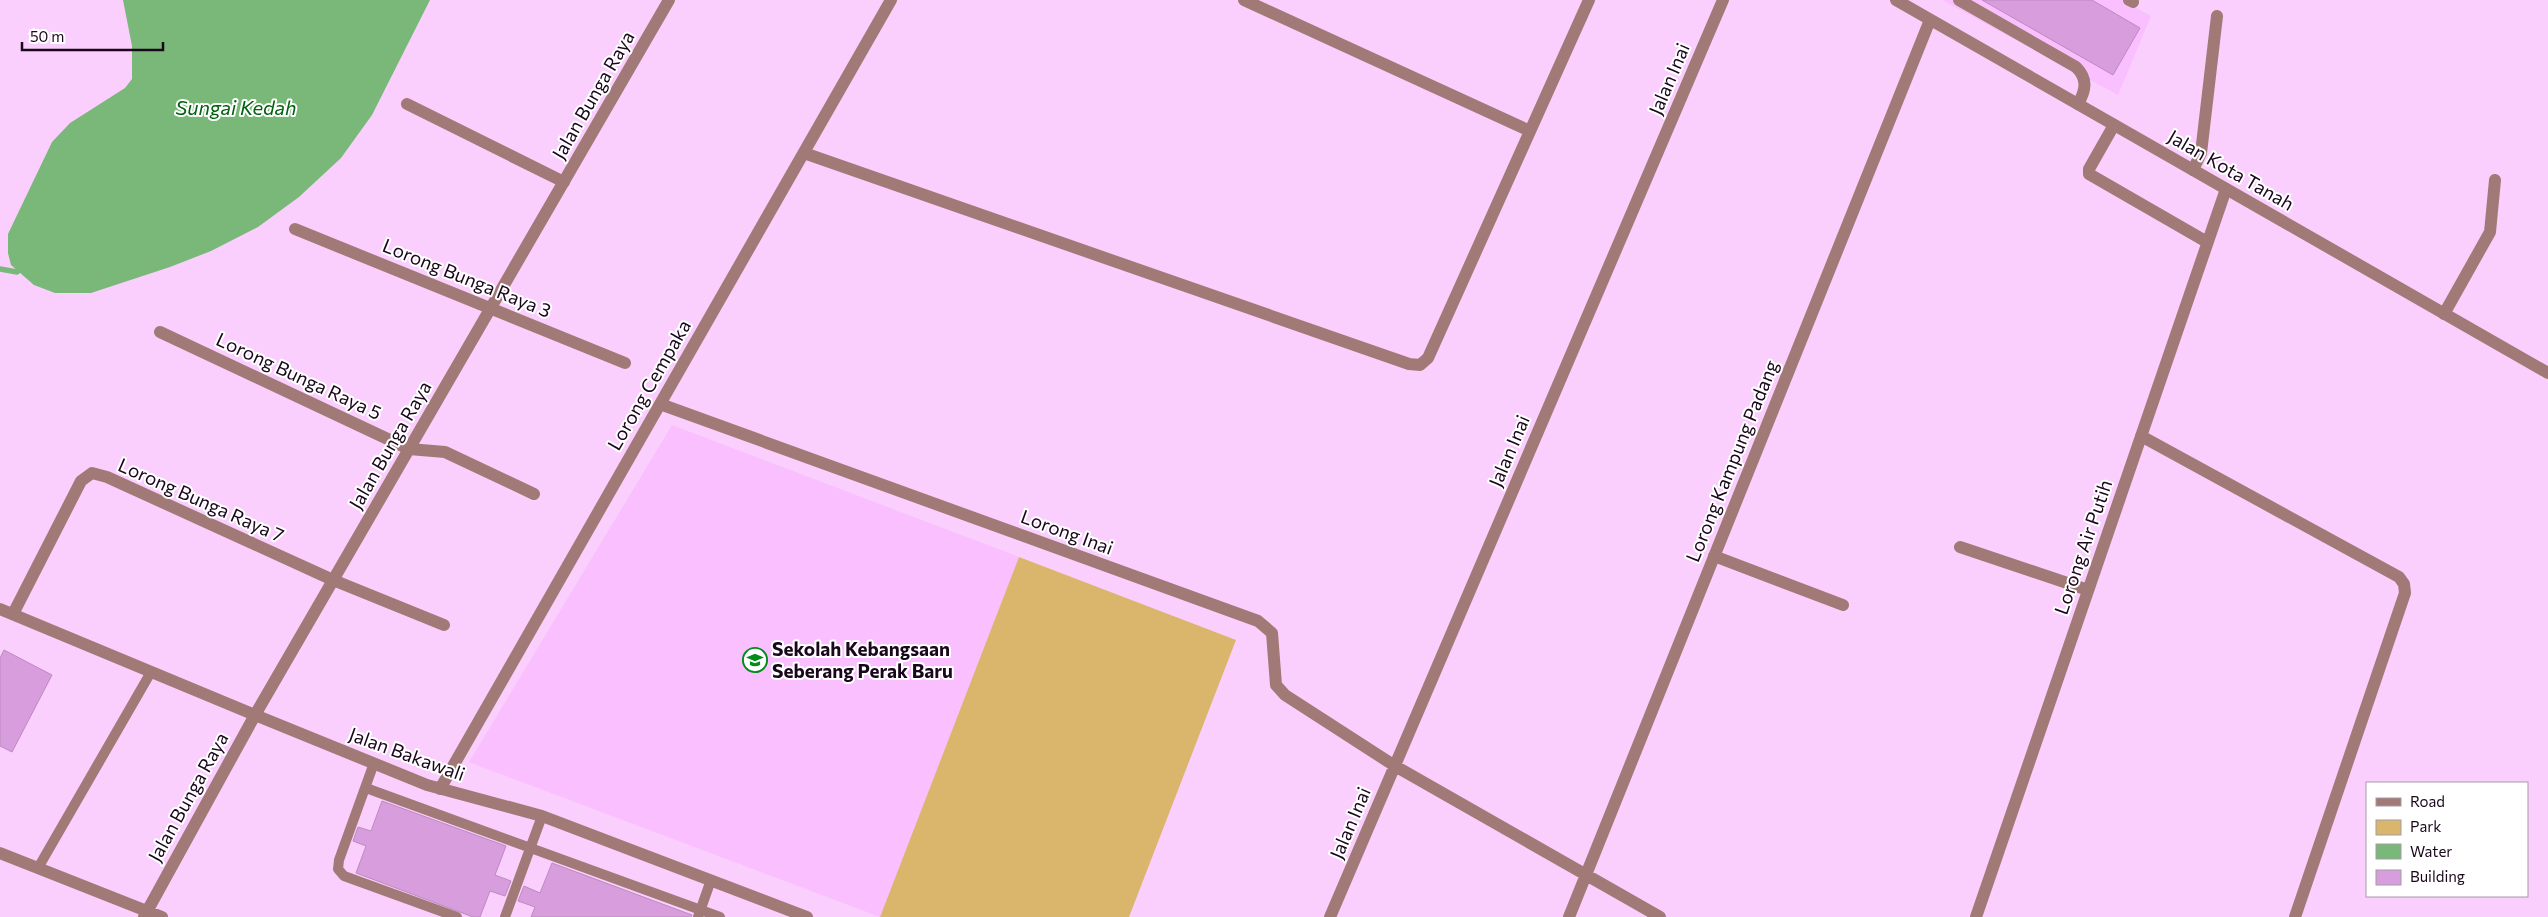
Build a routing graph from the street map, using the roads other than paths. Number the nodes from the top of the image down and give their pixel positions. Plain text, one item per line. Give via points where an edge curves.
1 (669, 0) edge
2 (891, 0) edge
3 (1244, 0) edge
4 (1589, 0) edge
5 (1723, 0) edge
6 (1896, 0) edge
7 (1959, 0) edge
8 (2217, 16) dead end
9 (1930, 20) junction
10 (408, 104) dead end
11 (2078, 104) junction
12 (2114, 125) junction
13 (1530, 131) junction
14 (804, 153) junction
15 (2193, 170) junction
16 (2495, 180) dead end
17 (564, 182) junction
18 (2226, 188) junction
19 (295, 229) dead end
20 (2207, 242) junction
21 (491, 308) junction
22 (2444, 314) junction
23 (160, 332) dead end
24 (624, 363) dead end
25 (2548, 373) edge
26 (660, 404) junction
27 (2141, 436) junction
28 (409, 449) junction
29 (534, 494) dead end
30 (1960, 547) dead end
31 (1714, 556) junction
32 (333, 580) junction
33 (2088, 590) junction
34 (1843, 605) dead end
35 (0, 609) edge
36 (13, 614) junction
37 (444, 625) dead end
38 (151, 672) junction
39 (255, 715) junction
40 (374, 764) junction
41 (1395, 766) junction
42 (366, 788) junction
43 (440, 789) junction
44 (542, 816) junction
45 (530, 848) junction
46 (0, 853) edge
47 (38, 868) junction
48 (1586, 874) junction
49 (711, 880) junction
50 (699, 913) edge
51 (146, 914) edge
52 (162, 917) edge
53 (456, 917) edge
54 (505, 917) edge
55 (720, 917) edge
56 (807, 917) edge
57 (1330, 917) edge
58 (1568, 917) edge
59 (1660, 917) edge
60 (1976, 917) edge
61 (2295, 917) edge

1 - 17 street, Jalan Bunga Raya
2 - 14 street, Lorong Cempaka
3 - 13 street
4 - 13 street
5 - 41 street, Jalan Inai
6 - 9 street, Jalan Kota Tanah
7 - 11 street via 2076,67 2085,82
8 - 15 street via 2201,153
9 - 11 street, Jalan Kota Tanah
9 - 31 street, Lorong Kampung Padang
10 - 17 street
11 - 12 street, Jalan Kota Tanah
12 - 15 street, Jalan Kota Tanah
12 - 20 street via 2089,174
13 - 14 street via 1428,358 1414,365
14 - 26 street, Lorong Cempaka
15 - 18 street, Jalan Kota Tanah
16 - 22 street via 2490,232
17 - 21 street, Jalan Bunga Raya
18 - 20 street, Lorong Air Putih
18 - 22 street, Jalan Kota Tanah
19 - 21 street, Lorong Bunga Raya 3
20 - 27 street, Lorong Air Putih
21 - 24 street, Lorong Bunga Raya 3
21 - 28 street, Jalan Bunga Raya
22 - 25 street, Jalan Kota Tanah
23 - 28 street, Lorong Bunga Raya 5
26 - 41 street, Lorong Inai via 1258,621 1272,633 1279,691
26 - 43 street, Lorong Cempaka
27 - 33 street, Lorong Air Putih
27 - 61 street via 2399,576 2404,584 2405,593
28 - 29 street, Lorong Bunga Raya 5 via 445,452
28 - 32 street, Jalan Bunga Raya
30 - 33 street
31 - 34 street
31 - 48 street, Lorong Kampung Padang
32 - 36 street, Lorong Bunga Raya 7 via 92,473 81,481
32 - 37 street, Lorong Bunga Raya 7
32 - 39 street, Jalan Bunga Raya
33 - 60 street, Lorong Air Putih
35 - 36 street, Jalan Bakawali
36 - 38 street, Jalan Bakawali
38 - 39 street, Jalan Bakawali
38 - 47 lane
39 - 40 street, Jalan Bakawali
39 - 51 street, Jalan Bunga Raya
40 - 42 lane
40 - 43 street, Jalan Bakawali
41 - 48 street
41 - 57 street, Jalan Inai
42 - 45 lane
42 - 53 lane via 339,860 340,872
43 - 44 street, Jalan Bakawali
44 - 45 lane
44 - 49 street, Jalan Bakawali
45 - 50 lane
45 - 54 lane
46 - 47 street
47 - 51 street
48 - 58 street, Lorong Kampung Padang
48 - 59 street
49 - 50 lane
49 - 56 street, Jalan Bakawali
50 - 55 lane
51 - 52 street

